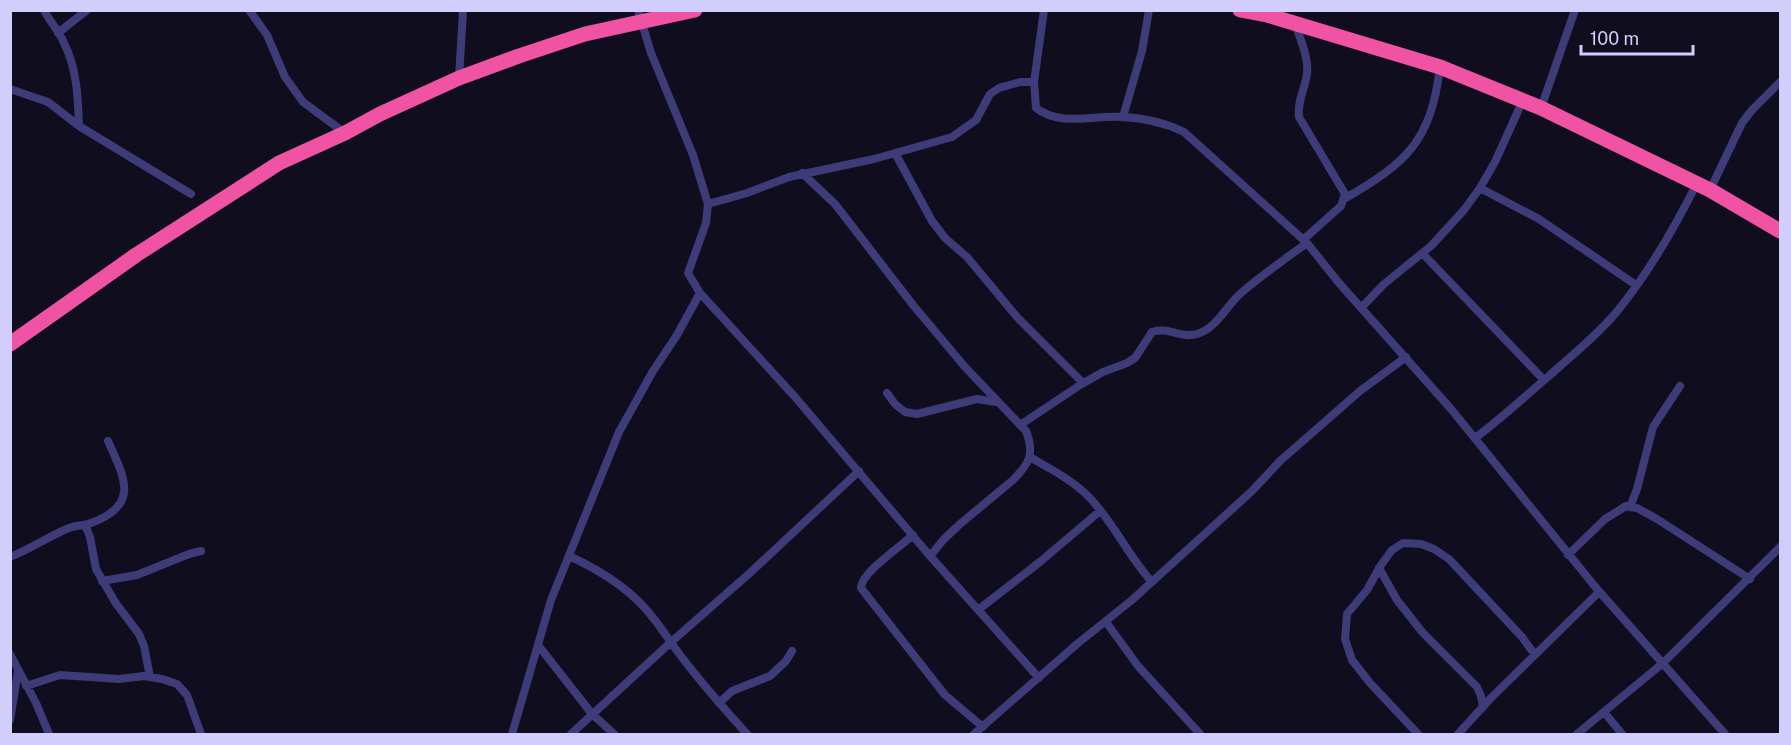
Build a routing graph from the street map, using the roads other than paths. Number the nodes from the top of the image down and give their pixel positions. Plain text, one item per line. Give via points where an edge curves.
1 (44, 10) edge
2 (87, 10) edge
3 (249, 10) edge
4 (463, 10) edge
5 (695, 10) edge
6 (1044, 10) edge
7 (1149, 10) edge
8 (1240, 10) edge
9 (1575, 10) edge
10 (1267, 13) edge
11 (639, 16) edge
12 (1295, 23) junction
13 (58, 33) junction
14 (1440, 67) junction
15 (459, 78) junction
16 (1034, 82) junction
17 (1780, 82) edge
18 (10, 89) edge
19 (1523, 100) junction
20 (1541, 108) junction
21 (1123, 117) junction
22 (79, 126) junction
23 (345, 133) junction
24 (895, 153) junction
25 (802, 173) junction
26 (1703, 187) junction
27 (1480, 188) junction
28 (191, 194) dead end
29 (1344, 199) junction
30 (708, 204) junction
31 (1780, 231) edge
32 (1306, 241) junction
33 (1423, 254) junction
34 (1636, 285) junction
35 (699, 293) junction
36 (1361, 308) junction
37 (10, 344) edge
38 (1406, 357) junction
39 (1544, 380) junction
40 (1083, 383) junction
41 (1680, 386) dead end
42 (887, 393) dead end
43 (997, 402) junction
44 (1020, 425) junction
45 (1475, 438) junction
46 (108, 441) dead end
47 (1030, 457) junction
48 (860, 471) junction
49 (1630, 507) junction
50 (1100, 511) junction
51 (85, 525) junction
52 (913, 535) junction
53 (1780, 547) edge
54 (201, 551) dead end
55 (1568, 555) junction
56 (569, 556) junction
57 (930, 556) junction
58 (10, 557) edge
59 (1379, 568) junction
60 (1750, 579) junction
61 (102, 581) junction
62 (1152, 582) junction
63 (1599, 592) junction
64 (978, 610) junction
65 (1106, 622) junction
66 (670, 643) junction
67 (538, 645) junction
68 (792, 651) dead end
69 (10, 654) edge
70 (1535, 655) junction
71 (1663, 663) junction
72 (18, 671) junction
73 (150, 677) junction
74 (1039, 678) junction
75 (26, 686) junction
76 (719, 703) junction
77 (1483, 707) junction
78 (1604, 712) junction
79 (592, 714) junction
80 (10, 720) edge
81 (983, 727) junction
82 (50, 735) edge
83 (201, 735) edge
84 (512, 735) edge
85 (571, 735) edge
86 (614, 735) edge
87 (747, 735) edge
88 (975, 735) edge
89 (1200, 735) edge
90 (1418, 735) edge
91 (1458, 735) edge
92 (1577, 735) edge
93 (1622, 735) edge
94 (1725, 735) edge

1 - 13 street
2 - 13 street
3 - 23 street via 303,102
4 - 15 street
5 - 11 highway
6 - 16 street
7 - 21 street
8 - 10 highway
9 - 20 street
10 - 12 highway
11 - 15 highway
11 - 30 street
12 - 14 highway
12 - 29 street via 1307,62 1299,117 1346,194
13 - 22 street via 74,67
14 - 19 highway
14 - 29 street via 1429,117 1408,154 1380,178
15 - 23 highway
16 - 21 street via 1036,108 1044,114 1070,119
16 - 24 street via 1020,82 990,94 976,120 952,137
17 - 26 street via 1742,123
18 - 22 street via 48,102
19 - 20 highway
19 - 27 street
20 - 26 highway
21 - 32 street via 1169,124 1184,132
22 - 28 street
23 - 37 highway via 279,163 136,255
24 - 25 street
24 - 40 street via 945,238
25 - 30 street
25 - 43 street via 835,204 913,305
26 - 31 highway
26 - 34 street
27 - 33 street
27 - 34 street via 1539,219
29 - 32 street
30 - 35 street via 706,223 688,273
32 - 36 street
32 - 40 street via 1239,294 1206,331 1187,336 1164,330 1152,332 1135,358
33 - 36 street via 1392,277
33 - 39 street
34 - 39 street via 1592,338
35 - 48 street
35 - 56 street via 619,432
36 - 38 street
38 - 45 street
38 - 62 street via 1360,391 1280,461
39 - 45 street
40 - 44 street
41 - 49 street via 1653,427
42 - 43 street via 905,412 917,414 977,399
43 - 44 street
44 - 47 street via 1031,445
45 - 55 street
46 - 51 street via 123,478 124,498 102,519
47 - 50 street via 1064,476
47 - 57 street via 1013,480 960,524
48 - 52 street
48 - 66 street
49 - 55 street via 1605,519
49 - 60 street via 1657,519
50 - 62 street
50 - 64 street
51 - 58 street
51 - 61 street
52 - 57 street
52 - 81 street via 867,574 861,588 945,695
53 - 60 street
54 - 61 street via 137,575
55 - 63 street
56 - 66 street via 600,572 637,601
56 - 67 street
57 - 64 street
59 - 70 street via 1392,550 1403,543 1434,549 1473,584
59 - 77 street via 1397,600 1423,633 1477,687
59 - 90 street via 1347,614 1345,639 1352,660
60 - 71 street
61 - 73 street via 139,634
62 - 65 street
63 - 70 street
63 - 71 street
64 - 74 street
65 - 74 street
65 - 89 street via 1138,666
66 - 76 street
66 - 79 street
67 - 79 street
67 - 84 street
68 - 76 street via 770,676 732,691
69 - 72 street
70 - 77 street
71 - 78 street
71 - 94 street
72 - 75 street
72 - 80 street
73 - 75 street via 60,675
73 - 83 street via 177,684 186,695
74 - 81 street
75 - 82 street
76 - 87 street
77 - 91 street
78 - 92 street
78 - 93 street
79 - 85 street
79 - 86 street
81 - 88 street

